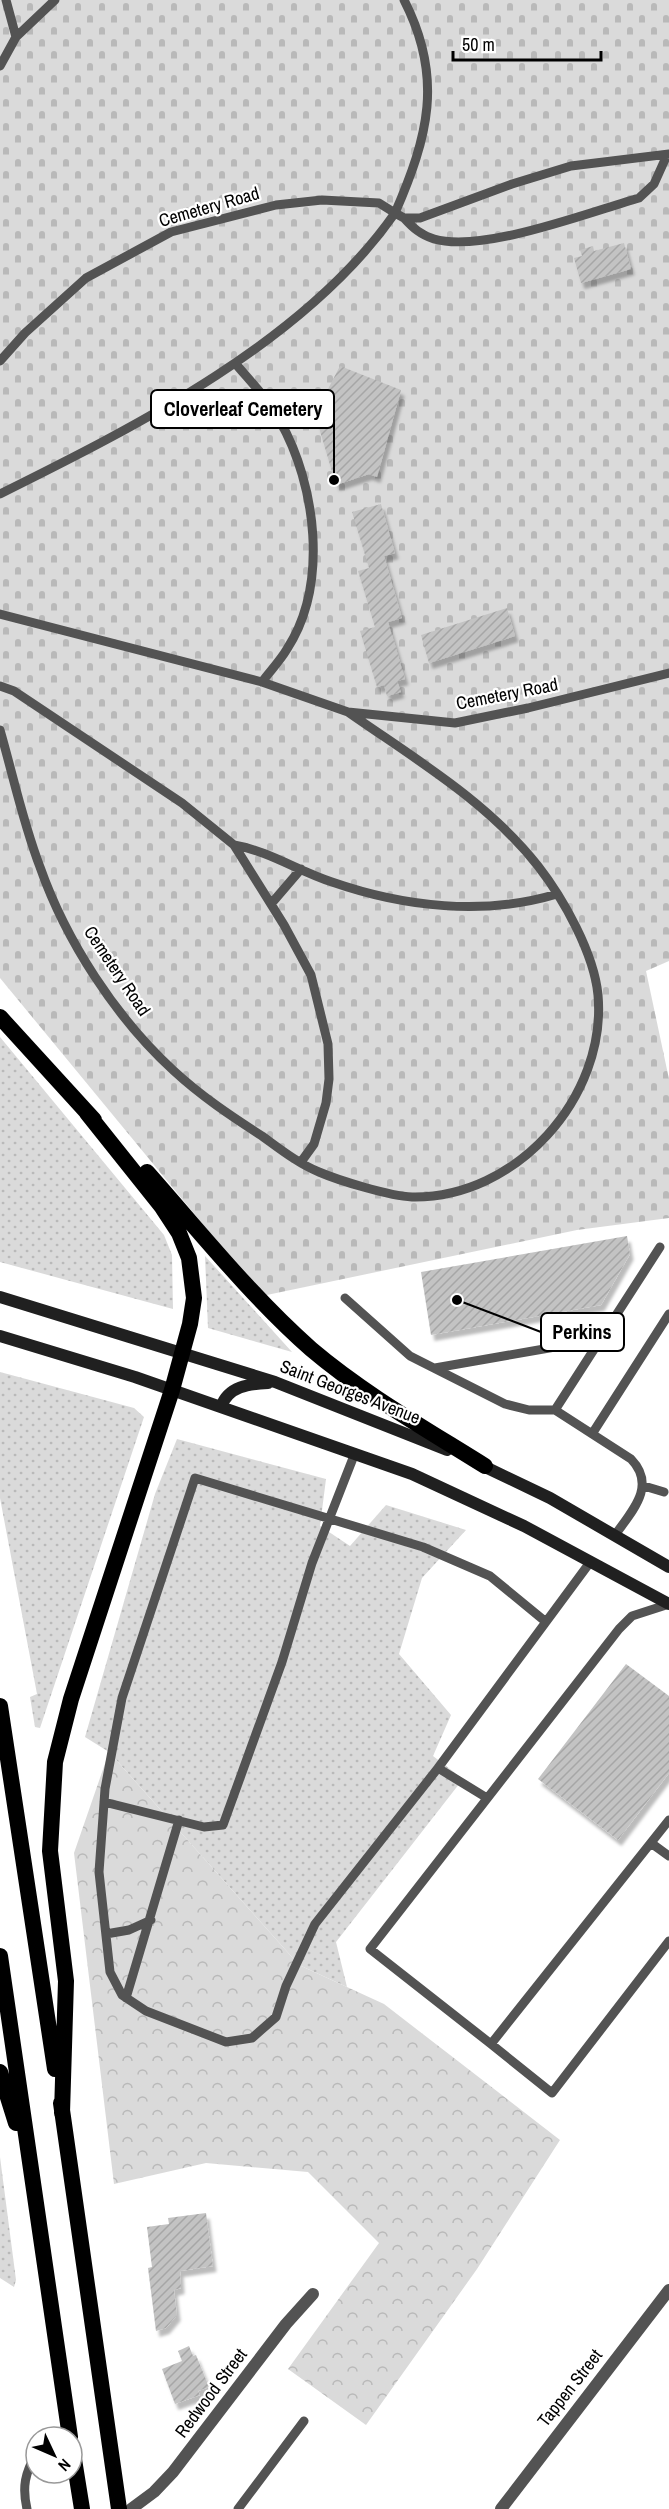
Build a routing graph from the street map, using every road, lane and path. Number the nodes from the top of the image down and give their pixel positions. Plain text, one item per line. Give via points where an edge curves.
1 (6, 0) edge
2 (55, 0) edge
3 (404, 0) edge
4 (16, 37) junction
5 (0, 66) edge
6 (668, 154) edge
7 (395, 213) junction
8 (404, 218) junction
9 (0, 361) edge
10 (235, 363) junction
11 (0, 494) edge
12 (0, 614) edge
13 (669, 673) edge
14 (262, 682) junction
15 (0, 686) edge
16 (348, 712) junction
17 (0, 730) edge
18 (234, 845) junction
19 (301, 869) junction
20 (557, 894) junction
21 (271, 904) junction
22 (0, 1017) edge
23 (87, 1113) junction
24 (302, 1162) junction
25 (660, 1247) dead end
26 (0, 1297) edge
27 (345, 1298) dead end
28 (669, 1314) edge
29 (0, 1336) edge
30 (601, 1339) junction
31 (182, 1353) junction
32 (434, 1368) junction
33 (275, 1382) junction
34 (172, 1390) junction
35 (221, 1407) junction
36 (555, 1410) junction
37 (592, 1434) junction
38 (355, 1453) junction
39 (484, 1466) junction
40 (644, 1486) junction
41 (668, 1491) edge
42 (330, 1521) junction
43 (615, 1535) junction
44 (591, 1561) junction
45 (669, 1567) edge
46 (669, 1604) edge
47 (546, 1622) junction
48 (0, 1706) edge
49 (438, 1768) junction
50 (488, 1798) junction
51 (104, 1802) junction
52 (179, 1820) junction
53 (669, 1820) edge
54 (651, 1843) junction
55 (669, 1856) edge
56 (151, 1920) junction
57 (106, 1934) junction
58 (669, 1941) edge
59 (0, 1956) edge
60 (126, 1998) junction
61 (491, 2044) junction
62 (0, 2073) edge
63 (62, 2113) junction
64 (30, 2167) junction
65 (669, 2290) edge
66 (313, 2294) dead end
67 (304, 2421) dead end
68 (68, 2425) edge
69 (24, 2484) edge
70 (78, 2485) edge
71 (27, 2509) edge
72 (82, 2509) edge
73 (119, 2509) edge
74 (131, 2509) edge
75 (238, 2509) edge
76 (501, 2509) edge

1 - 4 lane
2 - 4 lane
3 - 7 lane via 416,23 429,87 420,149
4 - 5 lane
6 - 8 lane, Cemetery Road via 571,166 433,215
6 - 8 lane, Cemetery Road via 654,184 639,198 485,242 434,239 415,231
7 - 8 lane, Cemetery Road
7 - 9 lane, Cemetery Road via 379,203 322,200 276,205 171,232 86,278
7 - 10 lane via 323,295
10 - 11 lane via 151,416
10 - 14 lane via 279,419 301,467 312,511 312,559 306,606 288,648
12 - 14 lane, Cemetery Road
13 - 16 lane, Cemetery Road via 455,723
14 - 16 lane, Cemetery Road
15 - 18 lane via 14,691 182,803
16 - 20 lane, Cemetery Road via 468,795 521,846
17 - 24 lane, Cemetery Road via 40,868 90,967 131,1024 171,1068 205,1097
18 - 19 lane via 257,849
18 - 21 lane
19 - 20 lane via 366,893 450,906 506,907
19 - 21 lane
20 - 24 lane, Cemetery Road via 593,972 598,995 597,1026 593,1058 582,1086 563,1118 540,1143 501,1173 474,1186 446,1194 410,1197 319,1172
21 - 24 lane via 311,975 328,1044 326,1103 314,1144
22 - 23 highway
23 - 31 highway via 162,1207 185,1245 194,1298
23 - 39 highway via 141,1164 281,1321 312,1349
25 - 30 lane
26 - 31 main road, Saint Georges Avenue
27 - 32 lane via 410,1356
28 - 37 lane
29 - 34 main road
30 - 32 lane
30 - 36 lane
31 - 33 main road, Saint Georges Avenue
31 - 34 highway
32 - 36 lane via 505,1404 529,1410
33 - 35 main road via 239,1388 227,1395
33 - 39 main road, Saint Georges Avenue
34 - 35 main road
34 - 63 highway via 71,1699 56,1762 50,1851 66,1981
35 - 38 main road
36 - 37 lane
37 - 40 lane via 631,1459 640,1470
38 - 42 lane
38 - 44 main road via 453,1491
39 - 43 main road, Saint Georges Avenue
40 - 41 lane
40 - 43 lane
42 - 47 lane via 423,1547 490,1576
42 - 51 lane via 195,1478 122,1698
42 - 52 lane via 312,1563 282,1662 223,1825 204,1827
43 - 45 main road, Saint Georges Avenue
44 - 46 main road
44 - 47 lane
46 - 50 lane via 633,1616 619,1629
47 - 49 lane
48 - 63 highway
49 - 50 lane
49 - 60 lane via 315,1924 276,2017 252,2038 226,2042 146,2012
50 - 61 lane via 370,1949
51 - 52 lane
51 - 57 lane via 99,1872
52 - 56 lane
53 - 54 lane
54 - 55 lane
54 - 61 lane
56 - 57 lane via 129,1930
56 - 60 lane
57 - 60 lane via 110,1972
58 - 61 lane via 552,2093
59 - 64 highway
62 - 64 highway
63 - 73 highway
64 - 68 highway
65 - 76 street, Tappen Street
66 - 74 street, Redwood Street via 173,2472
67 - 75 lane
69 - 71 lane
70 - 72 highway

